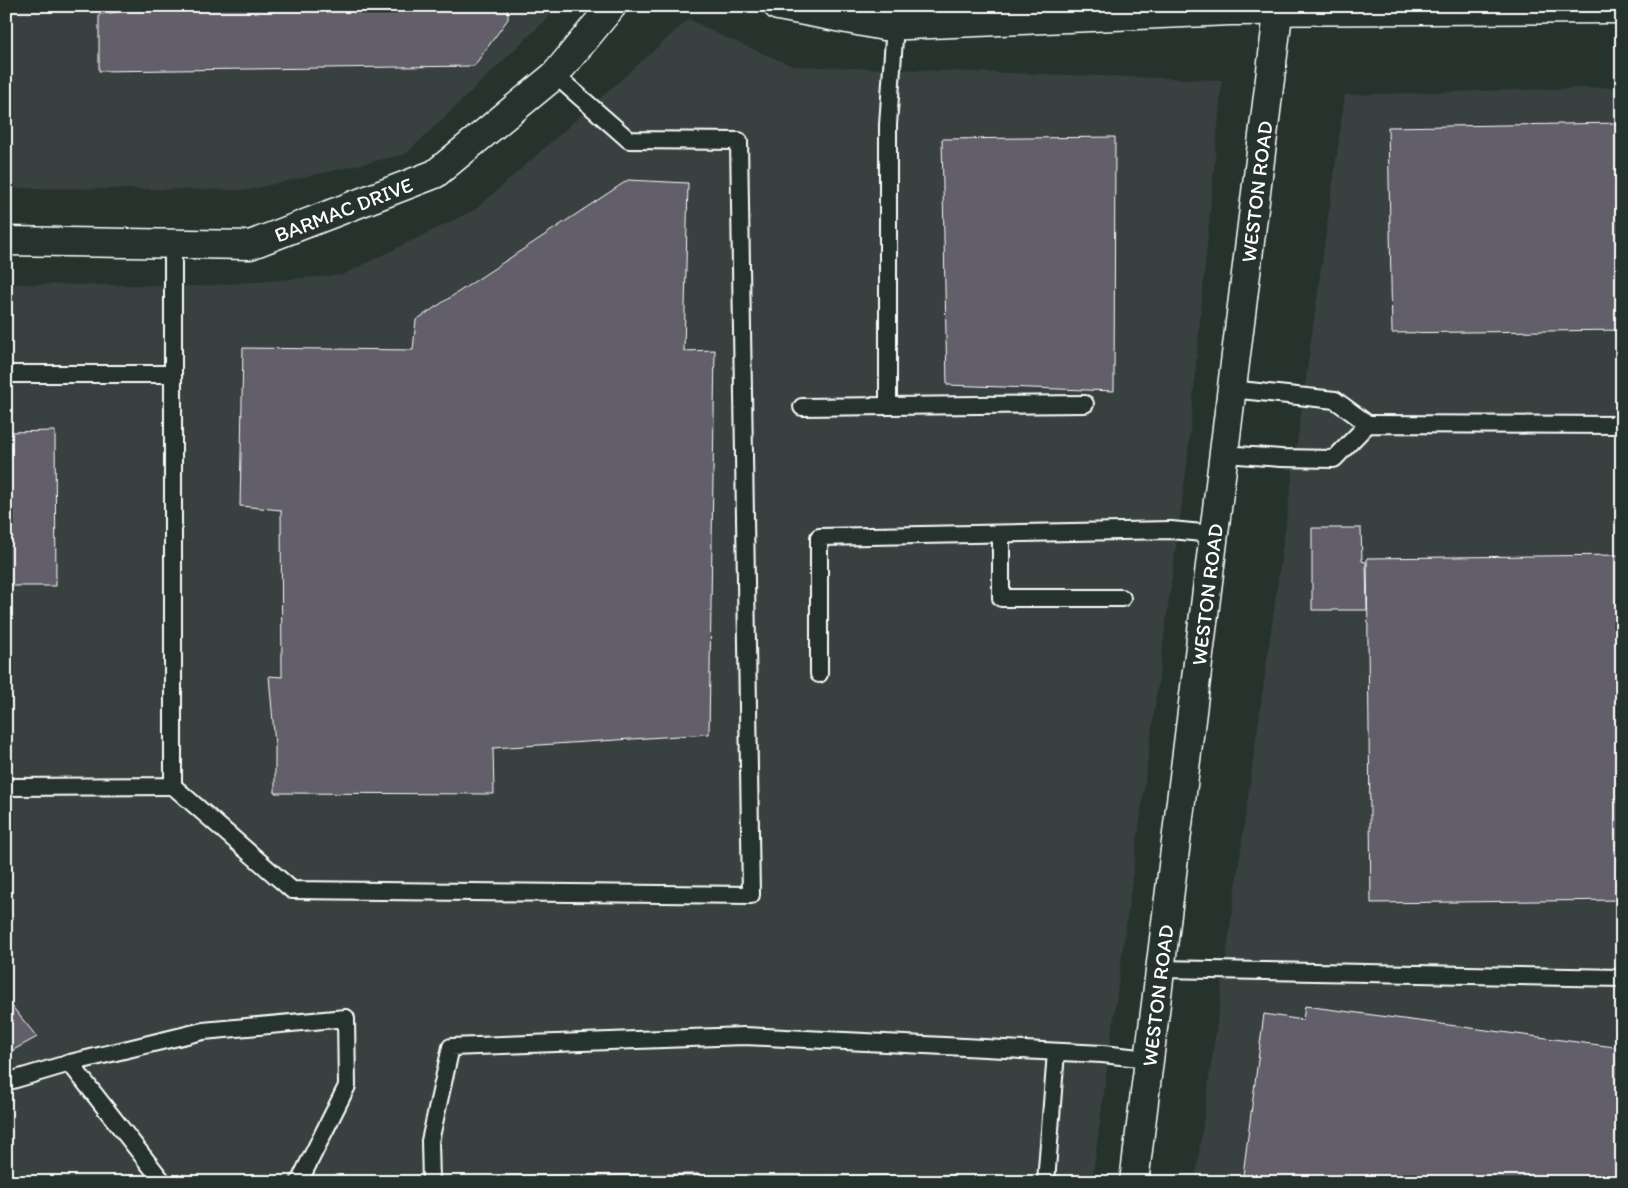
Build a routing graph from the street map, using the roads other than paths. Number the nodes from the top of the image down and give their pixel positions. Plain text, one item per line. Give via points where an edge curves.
1 (612, 6) edge
2 (778, 6) edge
3 (1279, 8) edge
4 (1622, 8) edge
5 (1003, 14) edge
6 (895, 25) junction
7 (554, 75) junction
8 (6, 241) edge
9 (173, 244) junction
10 (6, 374) edge
11 (173, 374) junction
12 (1231, 389) junction
13 (1085, 404) dead end
14 (802, 406) dead end
15 (888, 406) junction
16 (1368, 424) junction
17 (1622, 425) edge
18 (1223, 454) junction
19 (1001, 534) junction
20 (1213, 534) junction
21 (1122, 598) dead end
22 (820, 674) dead end
23 (172, 786) junction
24 (11, 787) dead end
25 (1160, 969) junction
26 (1622, 978) edge
27 (1056, 1052) junction
28 (1149, 1060) junction
29 (70, 1062) junction
30 (6, 1082) edge
31 (163, 1182) edge
32 (299, 1182) edge
33 (431, 1182) edge
34 (1046, 1182) edge
35 (1134, 1182) edge

1 - 7 street, BARMAC DRIVE
2 - 6 street via 884,26
3 - 4 street
3 - 5 street
3 - 12 street, WESTON ROAD
5 - 6 street
6 - 15 lane via 888,125
7 - 9 street, BARMAC DRIVE via 436,174 250,245
7 - 23 lane via 630,140 739,141 751,895 292,890
8 - 9 street, BARMAC DRIVE
9 - 11 lane
10 - 11 lane
11 - 23 lane
12 - 16 lane via 1335,400
12 - 18 street, WESTON ROAD
13 - 15 lane
14 - 15 lane
16 - 17 lane
16 - 18 lane via 1334,459
18 - 20 street, WESTON ROAD
19 - 20 lane via 1171,530
19 - 21 lane via 1001,598
19 - 22 lane via 819,537
20 - 25 street, WESTON ROAD
23 - 24 lane
25 - 26 lane
25 - 28 street, WESTON ROAD
27 - 28 lane
27 - 33 lane via 744,1036 451,1047 430,1141
27 - 34 lane
28 - 35 street, WESTON ROAD
29 - 30 lane
29 - 31 lane
29 - 32 lane via 204,1031 346,1018 347,1086

